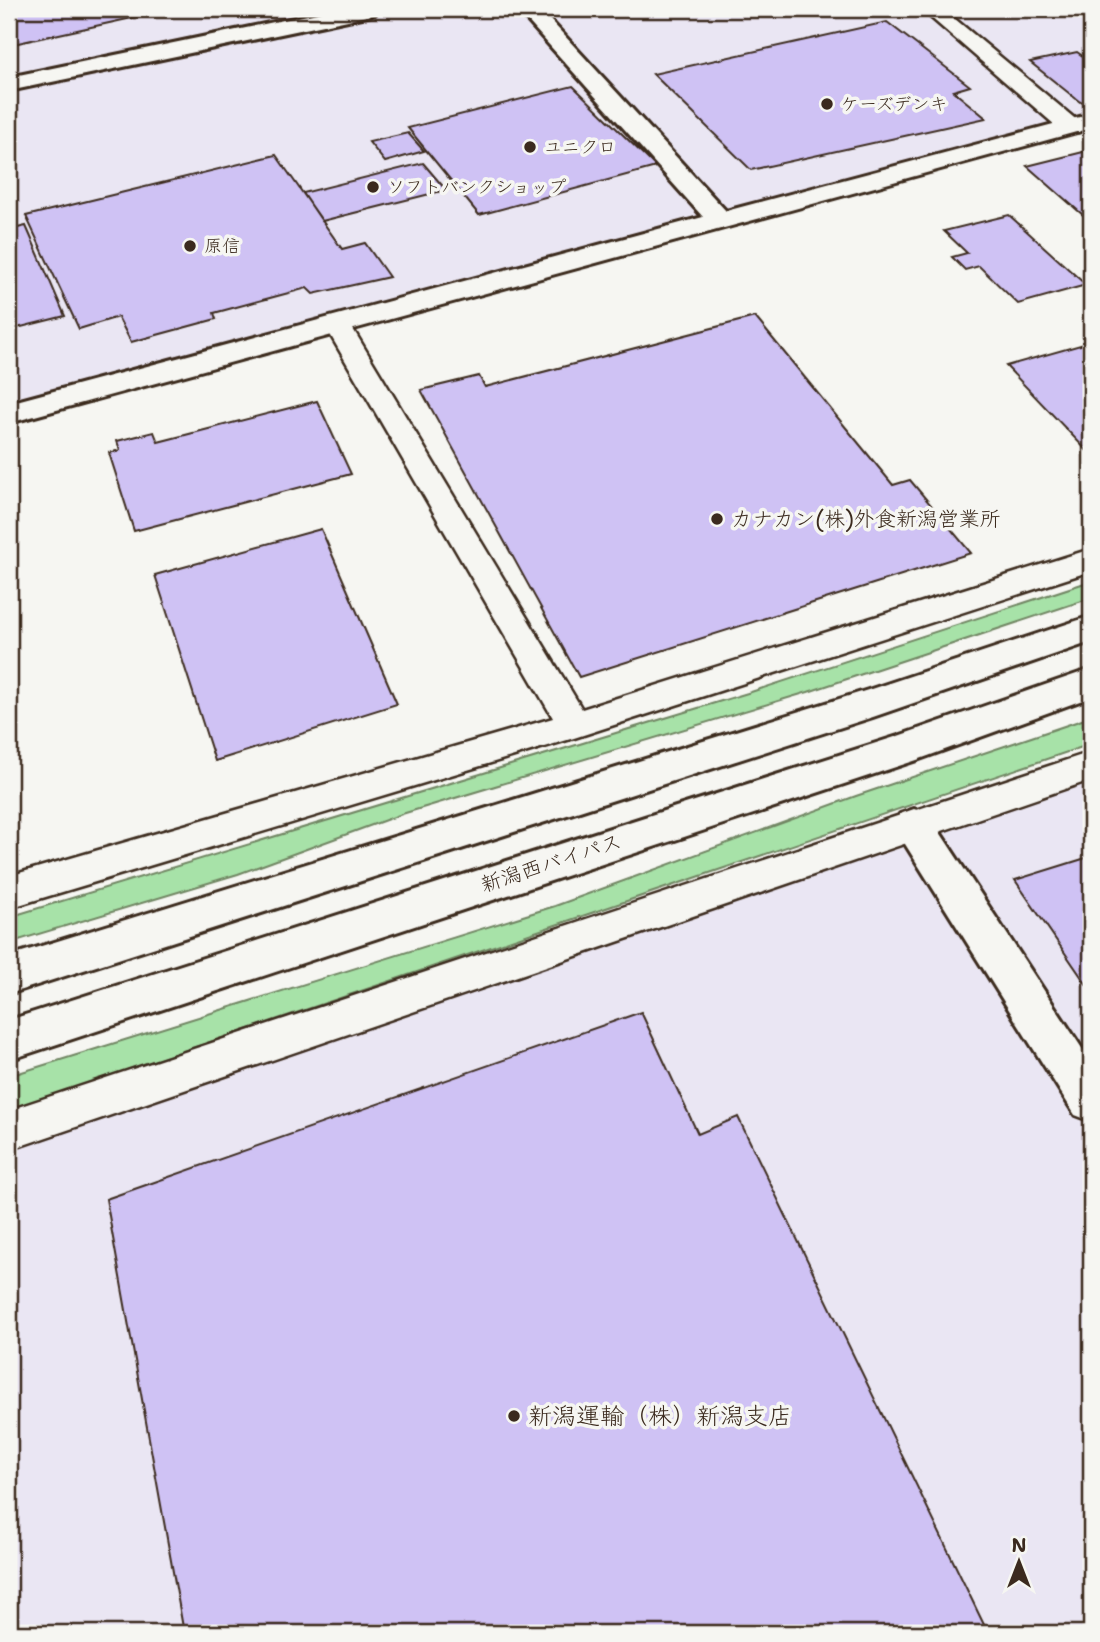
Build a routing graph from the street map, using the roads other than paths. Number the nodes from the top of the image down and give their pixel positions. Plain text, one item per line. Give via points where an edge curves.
1 (367, 9) edge
2 (528, 9) edge
3 (931, 9) edge
4 (103, 42) dead end
5 (9, 62) edge
6 (9, 84) edge
7 (1081, 124) edge
8 (721, 221) junction
9 (337, 324) junction
10 (9, 413) edge
11 (1091, 560) edge
12 (1091, 629) edge
13 (1091, 683) edge
14 (574, 725) junction
15 (1091, 766) edge
16 (914, 825) junction
17 (9, 892) edge
18 (9, 975) edge
19 (9, 1040) edge
20 (1091, 1100) edge
21 (9, 1130) edge

1 - 6 main road
2 - 8 main road
3 - 7 street
4 - 5 main road
7 - 8 main road
8 - 9 main road
9 - 10 main road
9 - 14 street
11 - 14 street
12 - 18 main road via 873,703
13 - 19 main road, 新潟西バイパス via 904,749
14 - 17 street
15 - 16 street
16 - 20 main road
16 - 21 street

